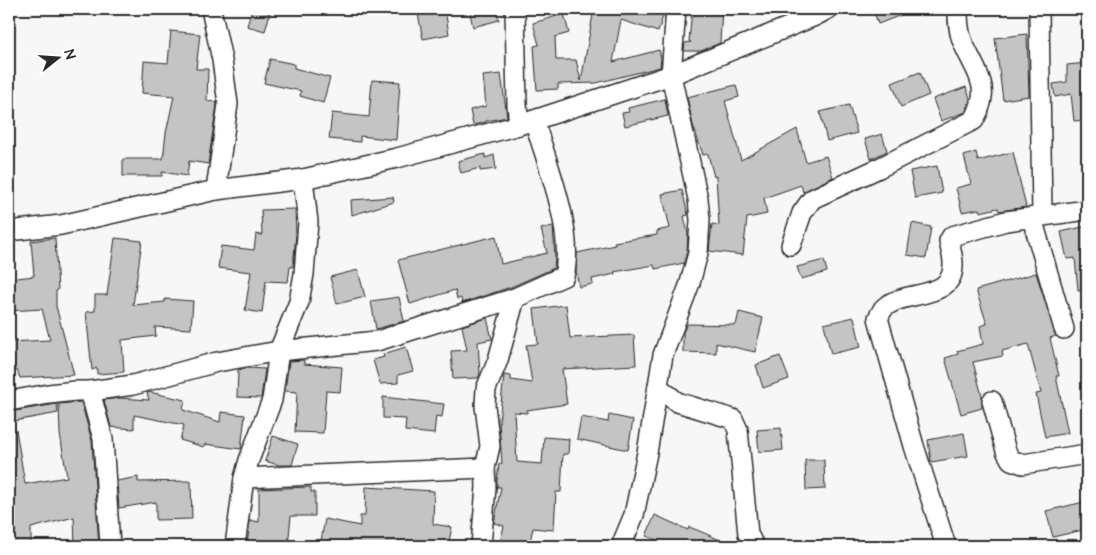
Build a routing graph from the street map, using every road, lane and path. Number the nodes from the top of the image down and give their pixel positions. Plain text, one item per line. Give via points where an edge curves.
1 (211, 9) edge
2 (515, 9) edge
3 (676, 9) edge
4 (828, 9) edge
5 (958, 9) edge
6 (1039, 9) edge
7 (671, 75) junction
8 (526, 123) junction
9 (303, 179) junction
10 (216, 190) junction
11 (1087, 210) edge
12 (1037, 217) junction
13 (9, 230) edge
14 (791, 245) dead end
15 (515, 298) junction
16 (1064, 329) dead end
17 (279, 351) junction
18 (658, 387) junction
19 (90, 392) junction
20 (9, 401) edge
21 (992, 401) dead end
22 (1087, 459) edge
23 (485, 468) junction
24 (244, 478) junction
25 (110, 546) edge
26 (235, 546) edge
27 (481, 546) edge
28 (621, 546) edge
29 (754, 546) edge
30 (946, 546) edge

1 - 10 street via 228,104
2 - 8 street via 516,105
3 - 7 street
4 - 7 street
5 - 14 street via 961,38 982,83 980,109 974,120 812,199 802,213
6 - 12 street
7 - 8 street
7 - 18 street via 700,220 698,253 663,355
8 - 9 street via 397,158
8 - 15 street via 562,213 567,264 564,276
9 - 10 street
9 - 17 street via 308,222 304,274 299,302
10 - 13 street via 61,225
11 - 12 street
12 - 16 street
12 - 30 street via 1006,221 952,236 949,241 954,264 944,287 891,304 878,318
15 - 17 street via 377,341
15 - 23 street via 498,360 486,389 490,446
17 - 19 street
17 - 24 street via 272,400
18 - 28 street via 634,515
18 - 29 street via 678,402 733,419 738,430 748,534
19 - 20 street via 75,391
19 - 25 street via 103,439
21 - 22 street via 1011,460 1023,464
23 - 24 street
23 - 27 street
24 - 26 street

